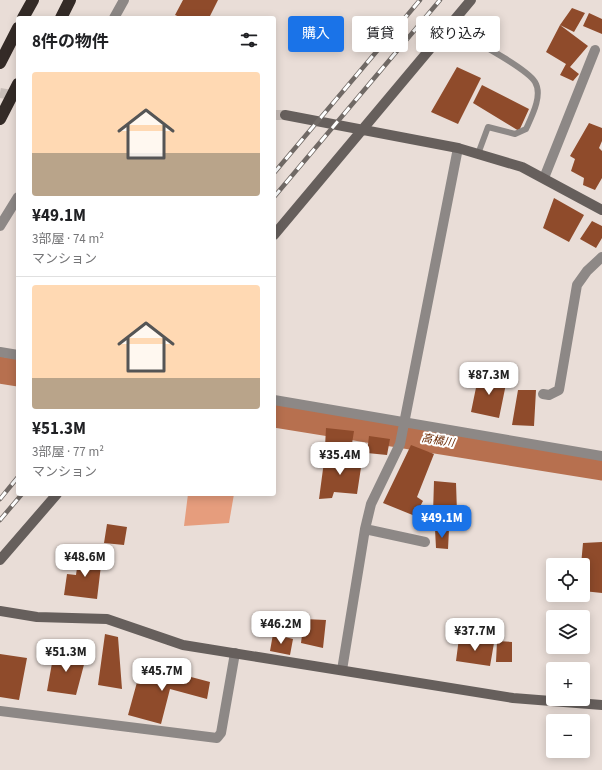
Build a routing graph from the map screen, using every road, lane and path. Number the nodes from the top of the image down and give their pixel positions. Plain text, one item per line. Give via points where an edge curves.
1 (32, 0) edge
2 (62, 0) edge
3 (70, 0) edge
4 (124, 0) edge
5 (472, 0) edge
6 (24, 16) edge
7 (54, 16) edge
8 (62, 16) edge
9 (115, 16) edge
10 (458, 16) edge
11 (16, 32) edge
12 (595, 50) dead end
13 (429, 52) edge
14 (493, 52) edge
15 (0, 63) edge
16 (16, 88) edge
17 (16, 98) edge
18 (285, 116) tunnel mouth
19 (0, 119) edge
20 (0, 123) edge
21 (365, 129) junction
22 (458, 148) junction
23 (478, 154) junction
24 (544, 178) junction
25 (16, 200) edge
26 (602, 210) edge
27 (0, 226) edge
28 (276, 233) edge
29 (602, 258) edge
30 (0, 352) edge
31 (16, 355) edge
32 (543, 394) dead end
33 (276, 400) edge
34 (405, 422) junction
35 (602, 456) edge
36 (55, 496) edge
37 (365, 529) junction
38 (425, 542) dead end
39 (0, 560) edge
40 (0, 611) edge
41 (235, 653) junction
42 (342, 670) junction
43 (602, 705) edge
44 (0, 711) edge

1 - 6 highway
2 - 7 highway
3 - 8 highway
4 - 9 street
5 - 10 street
11 - 15 highway
12 - 24 street
13 - 21 street
14 - 23 lane via 516,66 535,82 538,96 526,129 515,134 488,127
16 - 19 highway
17 - 20 highway
18 - 21 street
21 - 22 street
21 - 28 street
22 - 23 street
22 - 34 street
23 - 24 street via 522,167
24 - 26 street
25 - 27 street
29 - 32 street via 587,271 577,285 559,390 549,395
30 - 31 street
33 - 34 street
34 - 35 street
34 - 37 street via 400,444 371,504
36 - 39 street
37 - 38 street
37 - 42 street
40 - 41 street via 37,617 107,619 183,645
41 - 42 street
41 - 44 street via 217,738
42 - 43 street via 513,698

